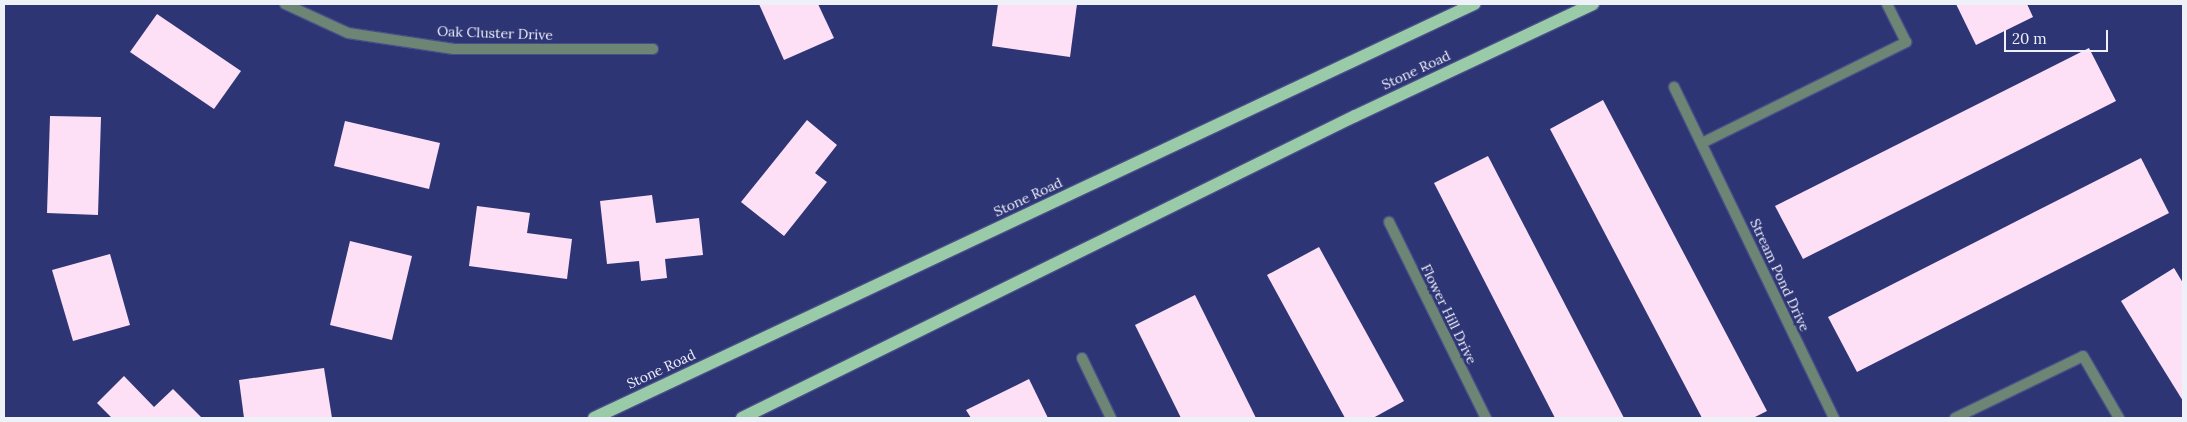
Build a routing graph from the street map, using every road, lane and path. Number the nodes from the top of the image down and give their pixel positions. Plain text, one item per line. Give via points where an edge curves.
1 (285, 4) edge
2 (1474, 4) edge
3 (1593, 4) edge
4 (1887, 4) edge
5 (652, 49) dead end
6 (1674, 87) dead end
7 (1702, 143) junction
8 (1389, 222) dead end
9 (1082, 358) dead end
10 (594, 418) edge
11 (742, 418) edge
12 (1111, 418) edge
13 (1486, 418) edge
14 (1834, 418) edge
15 (1954, 418) edge
16 (2119, 418) edge

1 - 5 street, Oak Cluster Drive via 348,33 454,48
2 - 10 main road, Stone Road
3 - 11 main road, Stone Road via 1346,120
4 - 7 street via 1906,42
6 - 7 street, Stream Pond Drive
7 - 14 street, Stream Pond Drive
8 - 13 street, Flower Hill Drive
9 - 12 street
15 - 16 street via 2083,356

